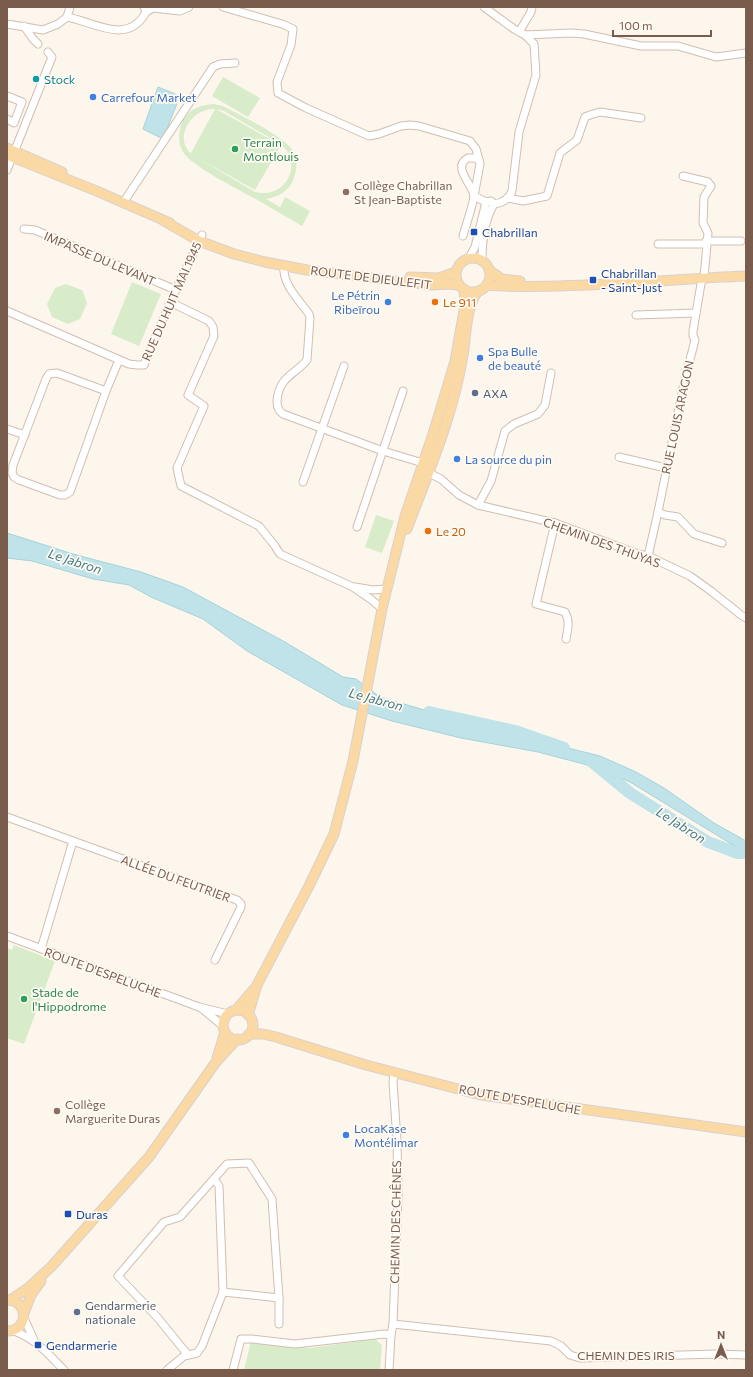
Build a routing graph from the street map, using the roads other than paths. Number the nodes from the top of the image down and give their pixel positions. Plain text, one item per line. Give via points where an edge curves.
1 (70, 7) edge
2 (189, 7) edge
3 (223, 7) edge
4 (484, 7) edge
5 (532, 7) edge
6 (145, 9) edge
7 (67, 17) junction
8 (7, 24) edge
9 (24, 26) junction
10 (522, 33) junction
11 (38, 44) dead end
12 (48, 52) dead end
13 (746, 53) edge
14 (235, 63) dead end
15 (7, 96) edge
16 (19, 111) junction
17 (29, 116) junction
18 (641, 118) dead end
19 (7, 120) edge
20 (10, 153) edge
21 (479, 160) junction
22 (7, 170) edge
23 (683, 176) dead end
24 (99, 192) junction
25 (474, 196) junction
26 (508, 198) junction
27 (486, 202) junction
28 (123, 203) junction
29 (494, 204) junction
30 (24, 229) dead end
31 (463, 236) dead end
32 (200, 238) junction
33 (741, 241) dead end
34 (706, 243) junction
35 (658, 244) dead end
36 (469, 258) junction
37 (482, 261) junction
38 (284, 266) junction
39 (489, 270) junction
40 (456, 272) junction
41 (746, 276) edge
42 (703, 278) junction
43 (653, 281) junction
44 (487, 285) junction
45 (461, 287) junction
46 (176, 290) junction
47 (478, 291) junction
48 (170, 302) junction
49 (7, 311) edge
50 (696, 313) junction
51 (636, 316) dead end
52 (119, 360) junction
53 (344, 366) dead end
54 (551, 373) dead end
55 (106, 391) junction
56 (403, 391) dead end
57 (322, 428) junction
58 (7, 429) edge
59 (433, 434) junction
60 (25, 435) junction
61 (383, 451) junction
62 (619, 457) dead end
63 (423, 464) junction
64 (666, 468) junction
65 (428, 472) junction
66 (302, 482) dead end
67 (478, 505) junction
68 (658, 512) junction
69 (555, 523) junction
70 (357, 527) dead end
71 (722, 543) dead end
72 (648, 556) junction
73 (393, 565) junction
74 (353, 587) junction
75 (386, 589) junction
76 (382, 609) junction
77 (746, 618) edge
78 (566, 639) dead end
79 (7, 817) edge
80 (73, 841) junction
81 (7, 936) edge
82 (42, 949) junction
83 (215, 960) dead end
84 (257, 985) junction
85 (199, 1007) junction
86 (232, 1012) junction
87 (250, 1019) junction
88 (224, 1029) junction
89 (249, 1034) junction
90 (276, 1036) junction
91 (237, 1040) junction
92 (216, 1062) junction
93 (394, 1073) junction
94 (746, 1132) edge
95 (214, 1179) junction
96 (51, 1267) junction
97 (223, 1292) junction
98 (279, 1298) junction
99 (8, 1300) edge
100 (24, 1315) junction
101 (279, 1324) dead end
102 (393, 1324) junction
103 (8, 1331) edge
104 (391, 1335) junction
105 (35, 1341) junction
106 (188, 1355) junction
107 (746, 1355) edge
108 (64, 1370) edge
109 (167, 1370) edge
110 (233, 1370) edge
111 (389, 1370) edge

1 - 7 street
2 - 6 street via 180,10
3 - 21 street via 293,29 291,45 277,82 278,93 369,136 410,125 465,139 474,145
4 - 10 street
5 - 10 street
6 - 7 street via 136,25 122,29 106,29
7 - 9 street via 43,30
8 - 9 street
9 - 11 street
10 - 13 street via 584,34 641,46 678,46 716,57
10 - 26 street via 534,44 536,75 519,132 512,191
12 - 17 street via 52,57
14 - 28 street via 213,67
15 - 16 street via 22,102
16 - 17 street
16 - 19 street via 14,123
17 - 20 street
18 - 26 street via 600,112 590,114 586,117 577,140 560,153 547,196 523,200
20 - 22 street
20 - 24 main road, ROUTE DE DIEULEFIT via 57,169
20 - 24 main road, ROUTE DE DIEULEFIT via 24,163
21 - 25 street via 480,168
21 - 25 street via 468,158 461,165
23 - 34 street, RUE LOUIS ARAGON via 708,182 711,186 704,197 703,223 708,233
24 - 28 main road, ROUTE DE DIEULEFIT
25 - 27 street
25 - 31 street
26 - 29 street
27 - 29 street via 491,201
27 - 36 street via 475,247
28 - 32 main road, ROUTE DE DIEULEFIT
29 - 37 street via 483,235
30 - 46 street, IMPASSE DU LEVANT via 35,230
32 - 38 main road, ROUTE DE DIEULEFIT via 250,257
32 - 46 street, RUE DU HUIT MAI 1945
33 - 34 street
34 - 35 street
34 - 42 street, RUE LOUIS ARAGON
36 - 37 main road
36 - 40 main road via 460,263
37 - 39 main road
38 - 40 main road, ROUTE DE DIEULEFIT via 432,278
38 - 45 main road, ROUTE DE DIEULEFIT via 415,284 449,284
38 - 57 street via 286,282 309,314 309,345 307,360 291,373 281,386 279,412
39 - 43 main road via 502,279 512,281
39 - 44 main road via 490,278
40 - 45 main road via 456,279
41 - 42 main road
42 - 43 main road
42 - 50 street, RUE LOUIS ARAGON
43 - 44 main road via 569,286
44 - 47 main road
45 - 47 main road via 471,292
45 - 59 main road via 465,306 455,361
46 - 48 street, RUE DU HUIT MAI 1945
47 - 65 main road via 472,301 453,400
48 - 52 street, RUE DU HUIT MAI 1945 via 144,365
48 - 74 street via 209,321 214,336 188,395 204,406 177,468 181,486 259,526 280,554
49 - 52 street, RUE DU HUIT MAI 1945
50 - 51 street
50 - 64 street, RUE LOUIS ARAGON via 693,336 695,340
52 - 55 street
53 - 57 street
54 - 67 street via 545,406 538,414 514,424 505,431 491,480
55 - 60 street via 57,373 48,374
55 - 60 street via 70,492 65,495 14,477 13,465
56 - 61 street
57 - 61 street
57 - 66 street
58 - 60 street
59 - 63 main road
59 - 65 street via 433,445 425,471
61 - 63 street
61 - 70 street
62 - 64 street
63 - 73 main road via 405,516
64 - 68 street, RUE LOUIS ARAGON
65 - 67 street, CHEMIN DES THUYAS via 441,479 459,495
65 - 73 main road
67 - 69 street, CHEMIN DES THUYAS
68 - 71 street via 678,517 694,534
68 - 72 street, RUE LOUIS ARAGON
69 - 72 street, CHEMIN DES THUYAS
69 - 78 street via 536,604 565,612 569,625
72 - 77 street, CHEMIN DES THUYAS via 690,576
73 - 75 main road
74 - 75 street
74 - 76 street
75 - 76 main road
76 - 84 main road via 353,761 334,834
79 - 80 street, ALLÉE DU FEUTRIER
80 - 82 street
80 - 83 street, ALLÉE DU FEUTRIER via 237,900 241,907
81 - 82 street, ROUTE D'ESPELUCHE
82 - 85 street, ROUTE D'ESPELUCHE
84 - 86 main road
84 - 87 main road
85 - 86 street, ROUTE D'ESPELUCHE
85 - 88 street, ROUTE D'ESPELUCHE
86 - 87 main road via 241,1010
86 - 88 main road via 223,1021
87 - 89 main road
87 - 90 main road, ROUTE D'ESPELUCHE
88 - 91 main road via 228,1036
88 - 92 main road
89 - 90 main road, ROUTE D'ESPELUCHE
89 - 91 main road
90 - 93 main road, ROUTE D'ESPELUCHE
91 - 92 main road
92 - 96 main road via 149,1157
93 - 94 main road, ROUTE D'ESPELUCHE via 481,1095
93 - 102 street, CHEMIN DES CHÊNES via 398,1196
95 - 97 street via 218,1186
95 - 98 street via 227,1164 250,1163 272,1199
95 - 106 street via 180,1217 164,1222 118,1276 157,1316
96 - 99 main road via 28,1288
96 - 100 main road via 31,1296
97 - 98 street
97 - 106 street via 202,1346 196,1353
98 - 101 street
99 - 100 main road via 19,1304
100 - 103 main road via 20,1326
100 - 105 street
102 - 104 street, CHEMIN DES CHÊNES
102 - 107 street, CHEMIN DES IRIS via 551,1341 570,1355 580,1358
103 - 105 street via 24,1334
104 - 110 street via 295,1344 241,1339
104 - 111 street, CHEMIN DES CHÊNES
105 - 108 street
106 - 109 street

